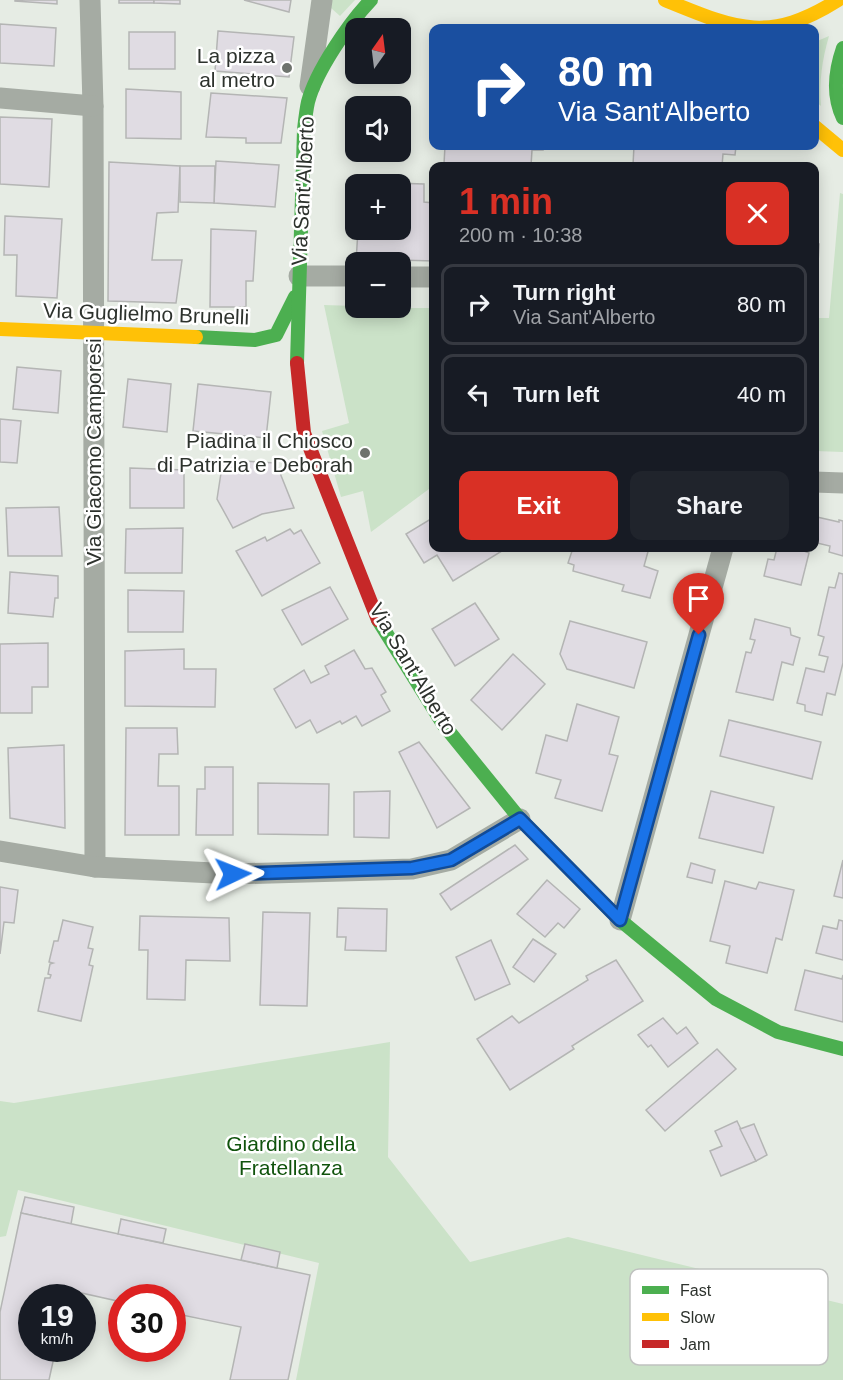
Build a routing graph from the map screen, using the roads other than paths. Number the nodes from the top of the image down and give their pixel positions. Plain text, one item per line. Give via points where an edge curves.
1 (90, 0) edge
2 (322, 0) edge
3 (371, 0) edge
4 (654, 0) edge
5 (665, 0) edge
6 (838, 0) edge
7 (685, 23) dead end
8 (732, 24) edge
9 (793, 24) edge
10 (843, 48) edge
11 (0, 98) edge
12 (308, 100) junction
13 (93, 106) junction
14 (843, 118) edge
15 (819, 130) edge
16 (843, 150) edge
17 (345, 277) edge
18 (411, 277) edge
19 (429, 277) edge
20 (299, 282) junction
21 (0, 329) edge
22 (94, 334) junction
23 (819, 482) edge
24 (843, 483) edge
25 (722, 552) edge
26 (520, 819) junction
27 (0, 851) edge
28 (95, 867) junction
29 (620, 920) junction
30 (843, 1049) edge

1 - 13 street, Via Giacomo Camporesi
2 - 12 street, Via Sant'Alberto
3 - 12 street via 362,7 330,57
4 - 7 street
5 - 8 street
6 - 9 street
10 - 14 street via 835,84
11 - 13 street
12 - 20 street, Via Sant'Alberto
13 - 22 street, Via Giacomo Camporesi
15 - 16 street
17 - 20 street
18 - 19 street
20 - 22 street, Via Guglielmo Brunelli via 276,335 255,340
20 - 26 street, Via Sant'Alberto via 297,373 304,434 378,621 443,724
21 - 22 street, Via Guglielmo Brunelli
22 - 28 street, Via Giacomo Camporesi
23 - 24 street
25 - 29 street
26 - 28 street via 451,860 412,868 233,874
26 - 29 street, Via Sant'Alberto
27 - 28 street
29 - 30 street, Via Sant'Alberto via 716,999 778,1032

